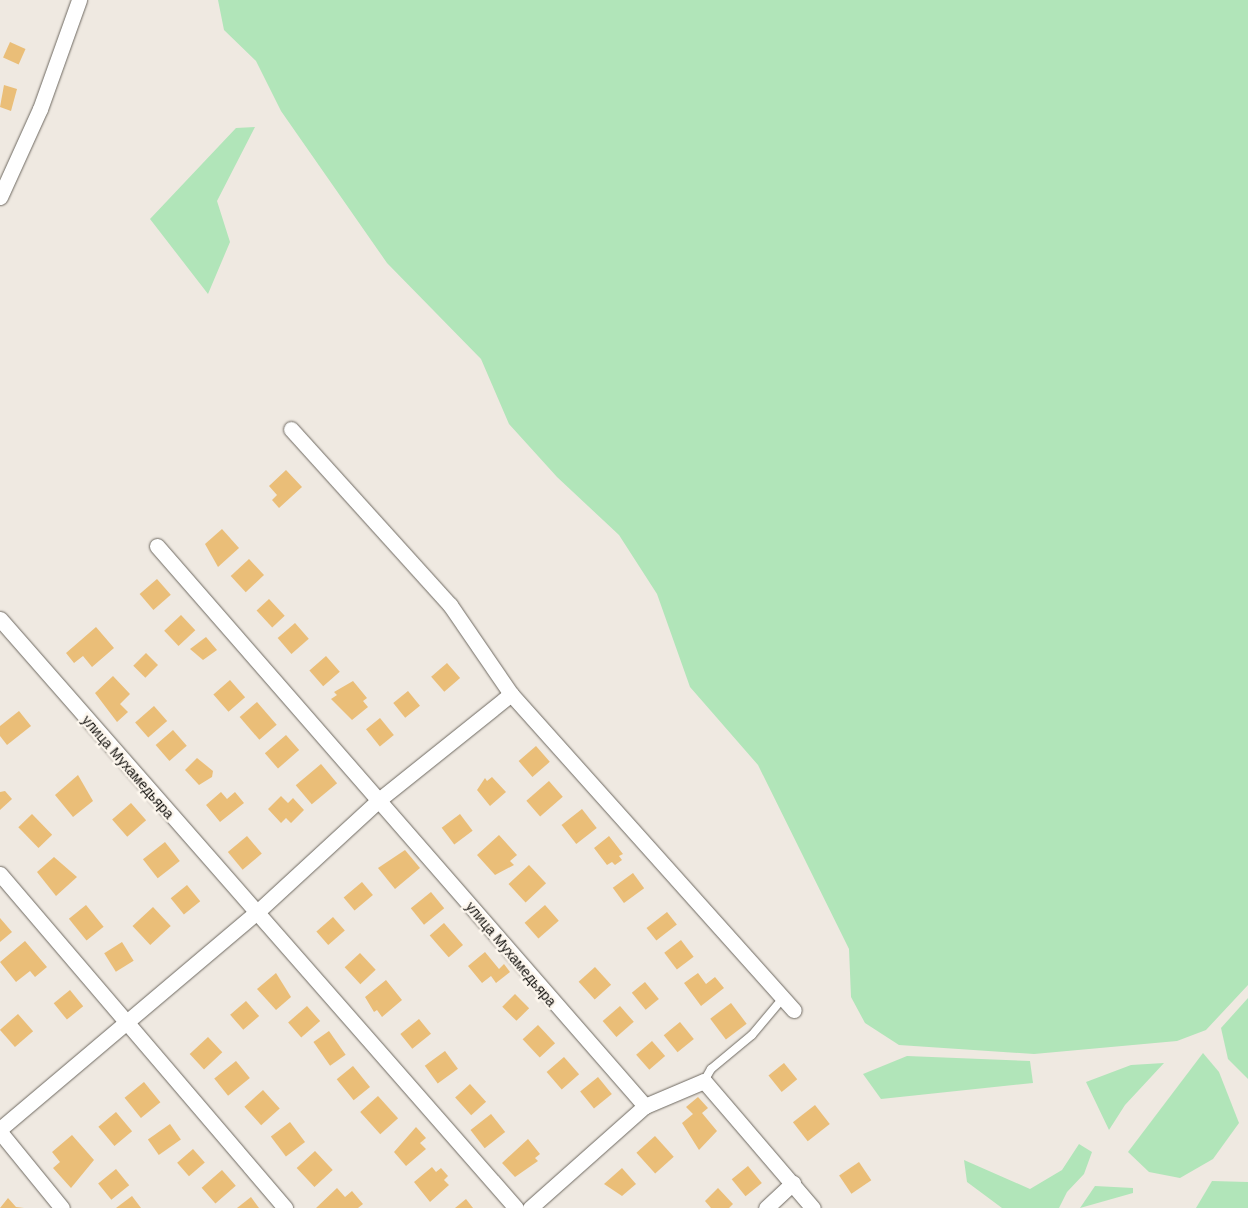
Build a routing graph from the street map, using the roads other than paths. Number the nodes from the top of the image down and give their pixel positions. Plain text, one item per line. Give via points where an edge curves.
1 (79, 0) edge
2 (0, 197) edge
3 (291, 429) dead end
4 (157, 546) dead end
5 (0, 619) edge
6 (511, 694) junction
7 (380, 799) junction
8 (0, 874) edge
9 (256, 913) junction
10 (783, 998) junction
11 (794, 1010) dead end
12 (124, 1022) junction
13 (704, 1081) junction
14 (645, 1106) junction
15 (0, 1131) edge
16 (793, 1183) junction
17 (62, 1208) edge
18 (285, 1208) edge
19 (516, 1208) edge
20 (530, 1208) edge
21 (766, 1208) edge
22 (813, 1208) edge

1 - 2 street via 40,109
3 - 6 street via 450,605
4 - 7 street, улица Мухамедьяра
5 - 9 street, улица Мухамедьяра
6 - 7 street
6 - 10 street
7 - 9 street
7 - 14 street, улица Мухамедьяра
8 - 12 street
9 - 12 street
9 - 19 street, улица Мухамедьяра
10 - 11 street
10 - 13 lane via 752,1036 712,1069
12 - 15 street
12 - 18 street
13 - 14 street
13 - 16 street
14 - 20 street
15 - 17 street
16 - 21 street
16 - 22 street

